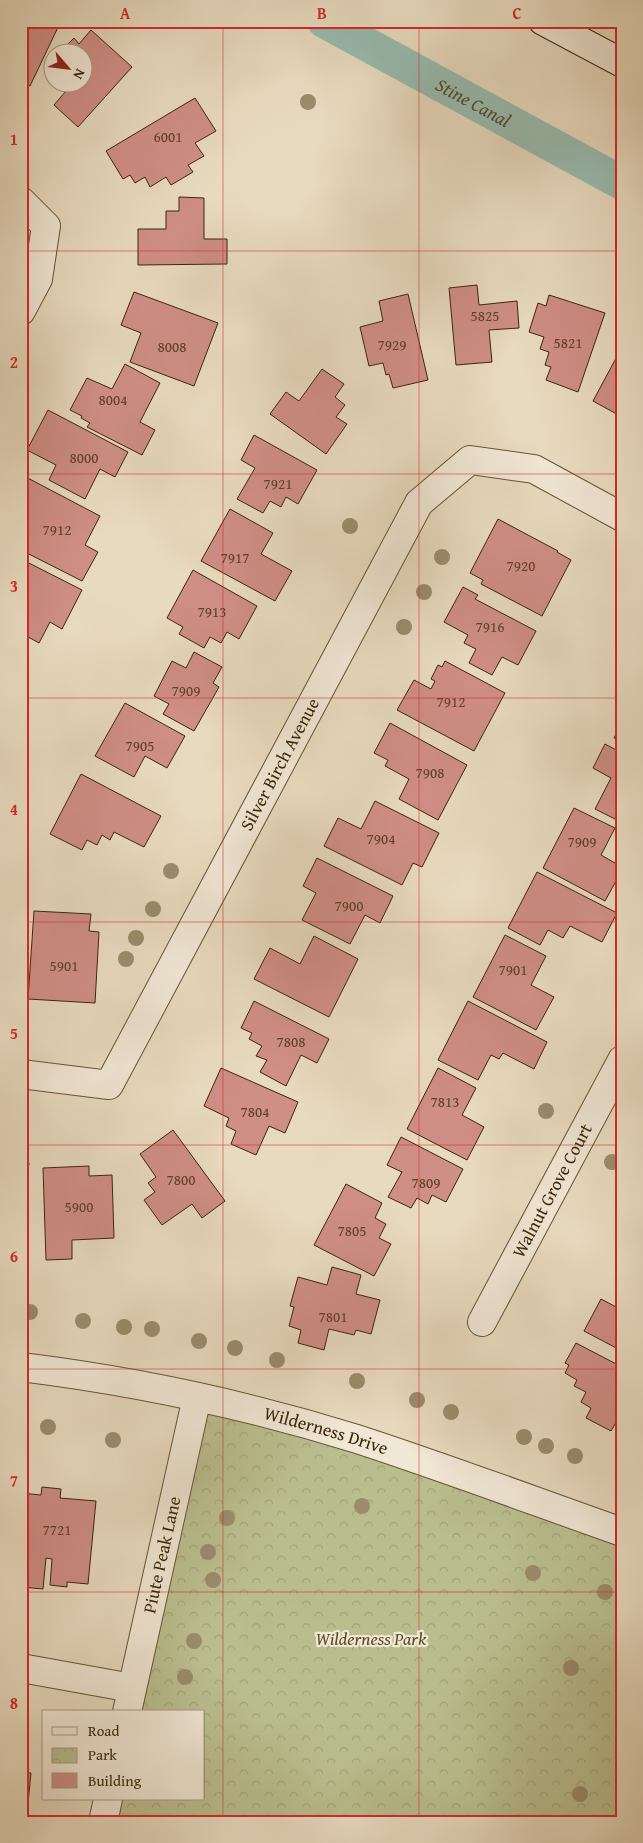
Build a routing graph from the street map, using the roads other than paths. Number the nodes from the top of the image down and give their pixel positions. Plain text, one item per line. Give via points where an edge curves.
1 (543, 21) edge
2 (622, 63) edge
3 (21, 201) edge
4 (21, 311) edge
5 (622, 517) edge
6 (622, 1060) edge
7 (21, 1074) edge
8 (482, 1322) dead end
9 (21, 1367) edge
10 (197, 1397) junction
11 (622, 1532) edge
12 (21, 1668) edge
13 (130, 1700) edge
14 (108, 1800) edge
15 (103, 1822) edge

1 - 2 street
3 - 4 street via 46,226 38,279
5 - 7 street, Silver Birch Avenue via 534,469 470,460 419,503 109,1085
6 - 8 street, Walnut Grove Court
9 - 10 street, Wilderness Drive
10 - 11 street, Wilderness Drive via 358,1440
10 - 13 street, Piute Peak Lane
12 - 13 street
14 - 15 street

